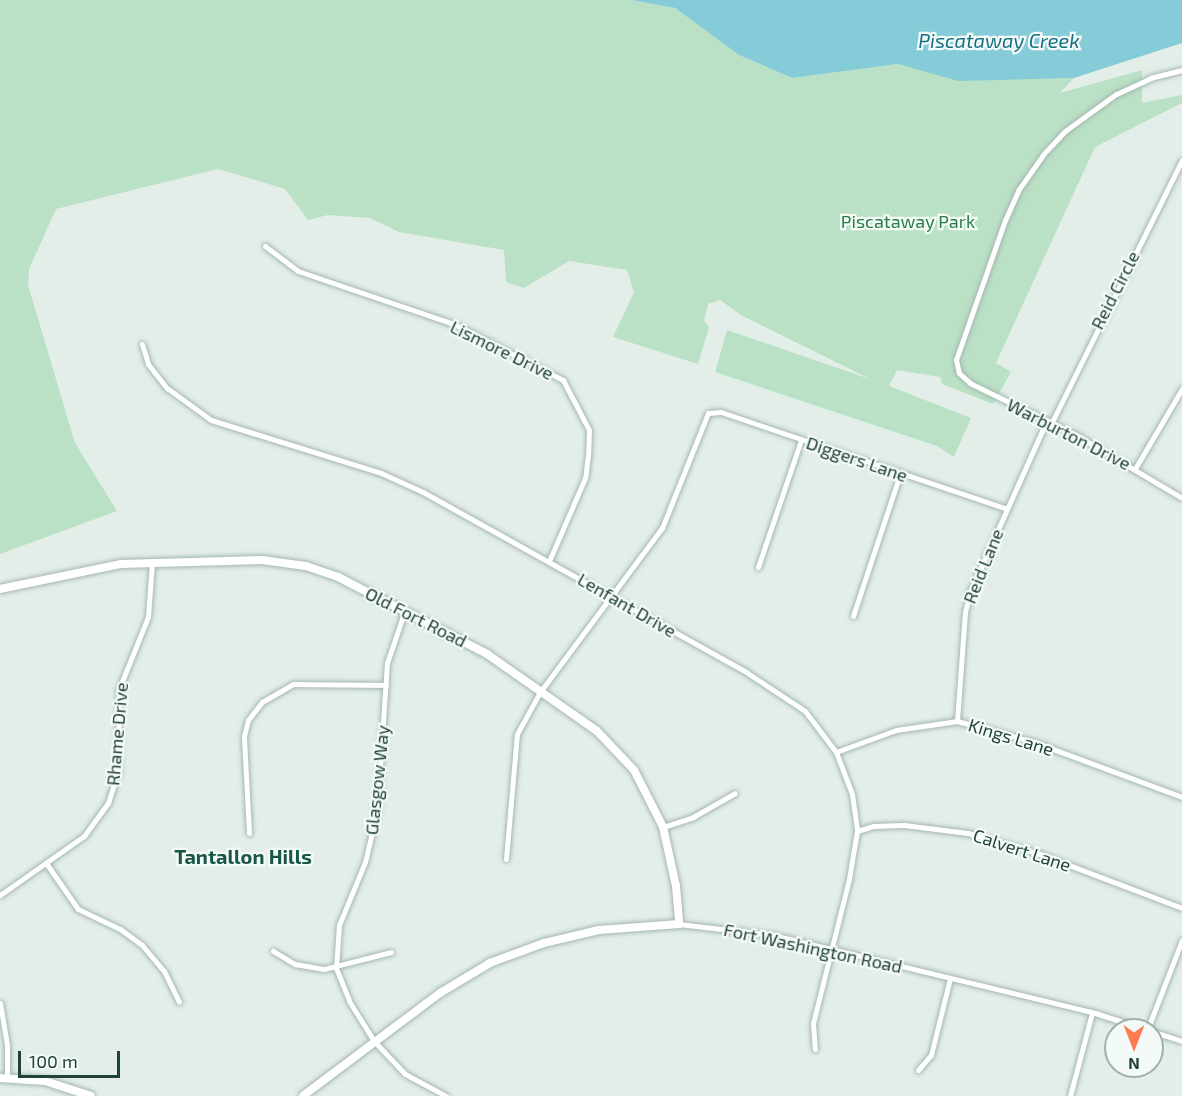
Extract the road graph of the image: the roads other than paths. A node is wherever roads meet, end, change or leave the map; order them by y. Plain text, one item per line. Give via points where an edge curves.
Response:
1 (1182, 70) edge
2 (1182, 160) edge
3 (265, 246) dead end
4 (142, 344) dead end
5 (1182, 389) edge
6 (1050, 421) junction
7 (801, 440) junction
8 (1136, 467) junction
9 (900, 474) junction
10 (1182, 498) edge
11 (1007, 509) junction
12 (550, 559) junction
13 (152, 562) junction
14 (758, 567) dead end
15 (0, 589) edge
16 (611, 597) junction
17 (404, 613) junction
18 (853, 616) dead end
19 (386, 685) junction
20 (540, 692) junction
21 (957, 721) junction
22 (836, 752) junction
23 (735, 793) dead end
24 (1182, 797) edge
25 (663, 827) junction
26 (857, 831) junction
27 (249, 833) dead end
28 (506, 859) dead end
29 (46, 863) junction
30 (0, 895) edge
31 (1182, 908) edge
32 (679, 924) junction
33 (1182, 940) edge
34 (830, 949) junction
35 (273, 951) dead end
36 (391, 952) dead end
37 (336, 968) junction
38 (950, 978) junction
39 (178, 1002) dead end
40 (0, 1003) edge
41 (1092, 1013) junction
42 (1111, 1018) edge
43 (1152, 1018) edge
44 (1164, 1034) edge
45 (374, 1041) junction
46 (1182, 1041) edge
47 (815, 1049) dead end
48 (918, 1070) dead end
49 (4, 1078) edge
50 (90, 1096) edge
51 (303, 1096) edge
52 (446, 1096) edge
53 (1070, 1096) edge

1 - 6 street, Warburton Drive via 1130,87 1065,130 1019,189 993,252 957,352 957,370 970,383
2 - 6 street, Reid Circle
3 - 12 street, Lismore Drive via 298,271 454,324 563,380 589,430 588,455 585,478
4 - 12 street, Lenfant Drive via 148,364 167,388 211,420 381,473
5 - 8 street
6 - 8 street, Warburton Drive
6 - 11 street, Reid Lane
7 - 9 street, Diggers Lane
7 - 14 street
7 - 16 street, Diggers Lane via 721,412 708,412 669,515
8 - 10 street, Warburton Drive
9 - 11 street, Diggers Lane
9 - 18 street
11 - 21 street, Reid Lane via 980,564 967,602
12 - 16 street, Lenfant Drive
13 - 15 main road, Old Fort Road via 77,571
13 - 17 main road, Old Fort Road via 262,560 306,566 338,577
13 - 29 street, Rhame Drive via 148,617 119,689 118,772 112,795 89,832
16 - 20 street
16 - 22 street, Lenfant Drive via 771,686 805,711
17 - 19 street, Glasgow Way via 387,663
17 - 20 main road, Old Fort Road via 487,654
19 - 27 street via 292,684 262,702 248,720 244,736
19 - 37 street, Glasgow Way via 377,811 365,861 339,925
20 - 25 main road, Old Fort Road via 612,744 634,770
20 - 28 street via 517,734
21 - 22 street, Kings Lane via 903,728
21 - 24 street, Kings Lane via 1034,742
22 - 26 street, Lenfant Drive via 852,794
23 - 25 street via 693,817
25 - 32 main road, Old Fort Road via 676,886
26 - 31 street, Calvert Lane via 890,825 958,830 1040,854
26 - 34 street, Lenfant Drive
29 - 30 street, Rhame Drive
29 - 39 street via 78,909 120,929 142,945 164,970
32 - 34 street, Fort Washington Road via 730,928
32 - 45 main road, Fort Washington Road via 599,930 516,952 455,982
33 - 43 street
34 - 38 street, Fort Washington Road
34 - 47 street, Lenfant Drive via 813,1023
35 - 37 street via 303,966
36 - 37 street
37 - 45 street, Glasgow Way via 349,1001
38 - 41 street, Fort Washington Road
38 - 48 street via 931,1055
40 - 49 street
41 - 42 street, Fort Washington Road
41 - 53 street
44 - 46 street, Fort Washington Road
45 - 51 main road, Fort Washington Road
45 - 52 street, Glasgow Way via 405,1074
49 - 50 main road via 45,1081

